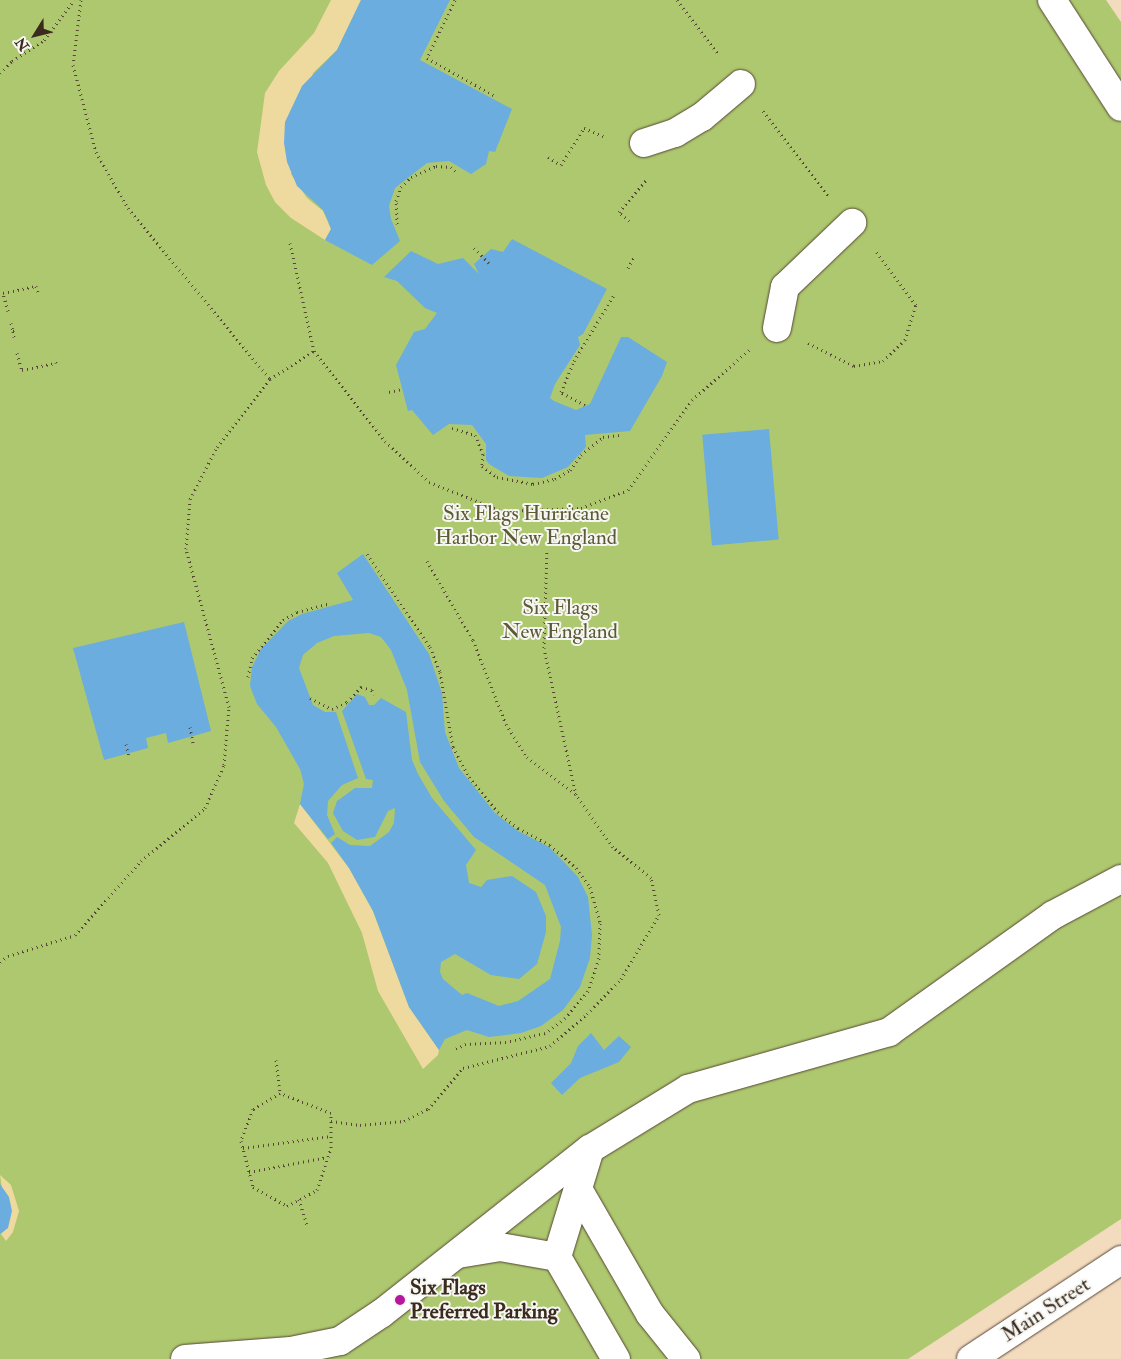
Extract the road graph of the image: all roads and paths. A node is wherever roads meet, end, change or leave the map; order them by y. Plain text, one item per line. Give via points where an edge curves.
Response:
1 (74, 0) edge
2 (81, 0) edge
3 (455, 0) edge
4 (677, 0) edge
5 (1052, 0) edge
6 (0, 73) edge
7 (742, 84) junction
8 (495, 96) dead end
9 (1121, 107) edge
10 (603, 136) dead end
11 (644, 143) dead end
12 (548, 157) dead end
13 (456, 172) dead end
14 (647, 179) dead end
15 (629, 221) dead end
16 (852, 223) junction
17 (397, 224) dead end
18 (290, 243) dead end
19 (474, 248) dead end
20 (634, 257) dead end
21 (488, 263) dead end
22 (628, 268) dead end
23 (38, 292) dead end
24 (614, 295) dead end
25 (8, 311) dead end
26 (11, 323) dead end
27 (776, 328) junction
28 (18, 330) dead end
29 (13, 331) junction
30 (14, 337) dead end
31 (314, 351) junction
32 (17, 353) dead end
33 (55, 359) dead end
34 (270, 379) junction
35 (402, 389) dead end
36 (389, 392) dead end
37 (585, 405) dead end
38 (452, 428) dead end
39 (619, 436) dead end
40 (547, 549) dead end
41 (367, 554) dead end
42 (427, 561) dead end
43 (331, 603) dead end
44 (248, 677) dead end
45 (374, 695) dead end
46 (310, 698) dead end
47 (190, 727) dead end
48 (193, 743) dead end
49 (126, 744) dead end
50 (129, 758) dead end
51 (576, 795) junction
52 (1121, 878) edge
53 (0, 962) edge
54 (452, 1050) dead end
55 (276, 1060) dead end
56 (280, 1093) junction
57 (331, 1122) junction
58 (331, 1136) junction
59 (243, 1148) junction
60 (590, 1149) junction
61 (328, 1157) junction
62 (249, 1172) junction
63 (578, 1190) junction
64 (298, 1199) junction
65 (307, 1226) dead end
66 (457, 1254) junction
67 (558, 1257) junction
68 (1121, 1260) edge
69 (185, 1359) edge
70 (616, 1359) edge
71 (686, 1359) edge
72 (971, 1359) edge

1 - 6 path via 44,40
2 - 34 path via 73,65 96,152 128,208
3 - 8 path via 427,58
4 - 7 path
5 - 9 main road
7 - 11 main road via 702,117 675,133
7 - 16 path
10 - 12 path via 584,128 561,165
13 - 17 path via 451,167 436,166 410,177 396,201
14 - 15 path via 619,212
16 - 27 main road via 785,287
16 - 27 path via 891,267 916,306 905,340 883,361 854,366
18 - 31 path
19 - 21 path
20 - 22 path
23 - 25 path via 36,286 3,293
24 - 37 path via 574,361 561,392
26 - 29 path
27 - 31 path via 692,400 628,490 581,508 502,511 429,482 385,441
28 - 29 path
29 - 30 path
31 - 34 path
32 - 33 path via 22,370 56,363
34 - 53 path via 217,448 190,499 186,549 229,707 224,765 205,808 141,861 75,936 8,956
35 - 36 path
38 - 39 path via 475,435 483,454 482,466 497,476 533,484 570,470 581,455 604,437
40 - 51 path via 544,648
41 - 54 path via 430,647 440,672 453,747 469,777 498,812 518,828 550,844 576,868 590,887 600,922 599,958 588,991 566,1018 545,1033 506,1042 466,1044
42 - 51 path via 472,640 506,724 527,756
43 - 44 path via 297,612 283,620 252,658
45 - 46 path via 372,690 361,687 347,702 332,709
47 - 48 path
49 - 50 path
51 - 57 path via 613,846 651,878 658,915 621,979 588,1014 550,1046 463,1068 428,1109 404,1121 360,1125
52 - 60 main road via 1053,915 889,1032 688,1090
55 - 56 path
56 - 57 path via 331,1113
56 - 59 path via 253,1108 241,1141
57 - 58 path
58 - 59 path
58 - 61 path
59 - 62 path
60 - 63 main road
60 - 66 main road
61 - 62 path
61 - 64 path via 317,1190
62 - 64 path via 253,1187 287,1206
63 - 67 main road
63 - 71 main road via 650,1314
64 - 65 path
66 - 67 main road via 500,1247
66 - 69 main road via 382,1313 340,1341 291,1351
67 - 70 main road
68 - 72 main road, Main Street

